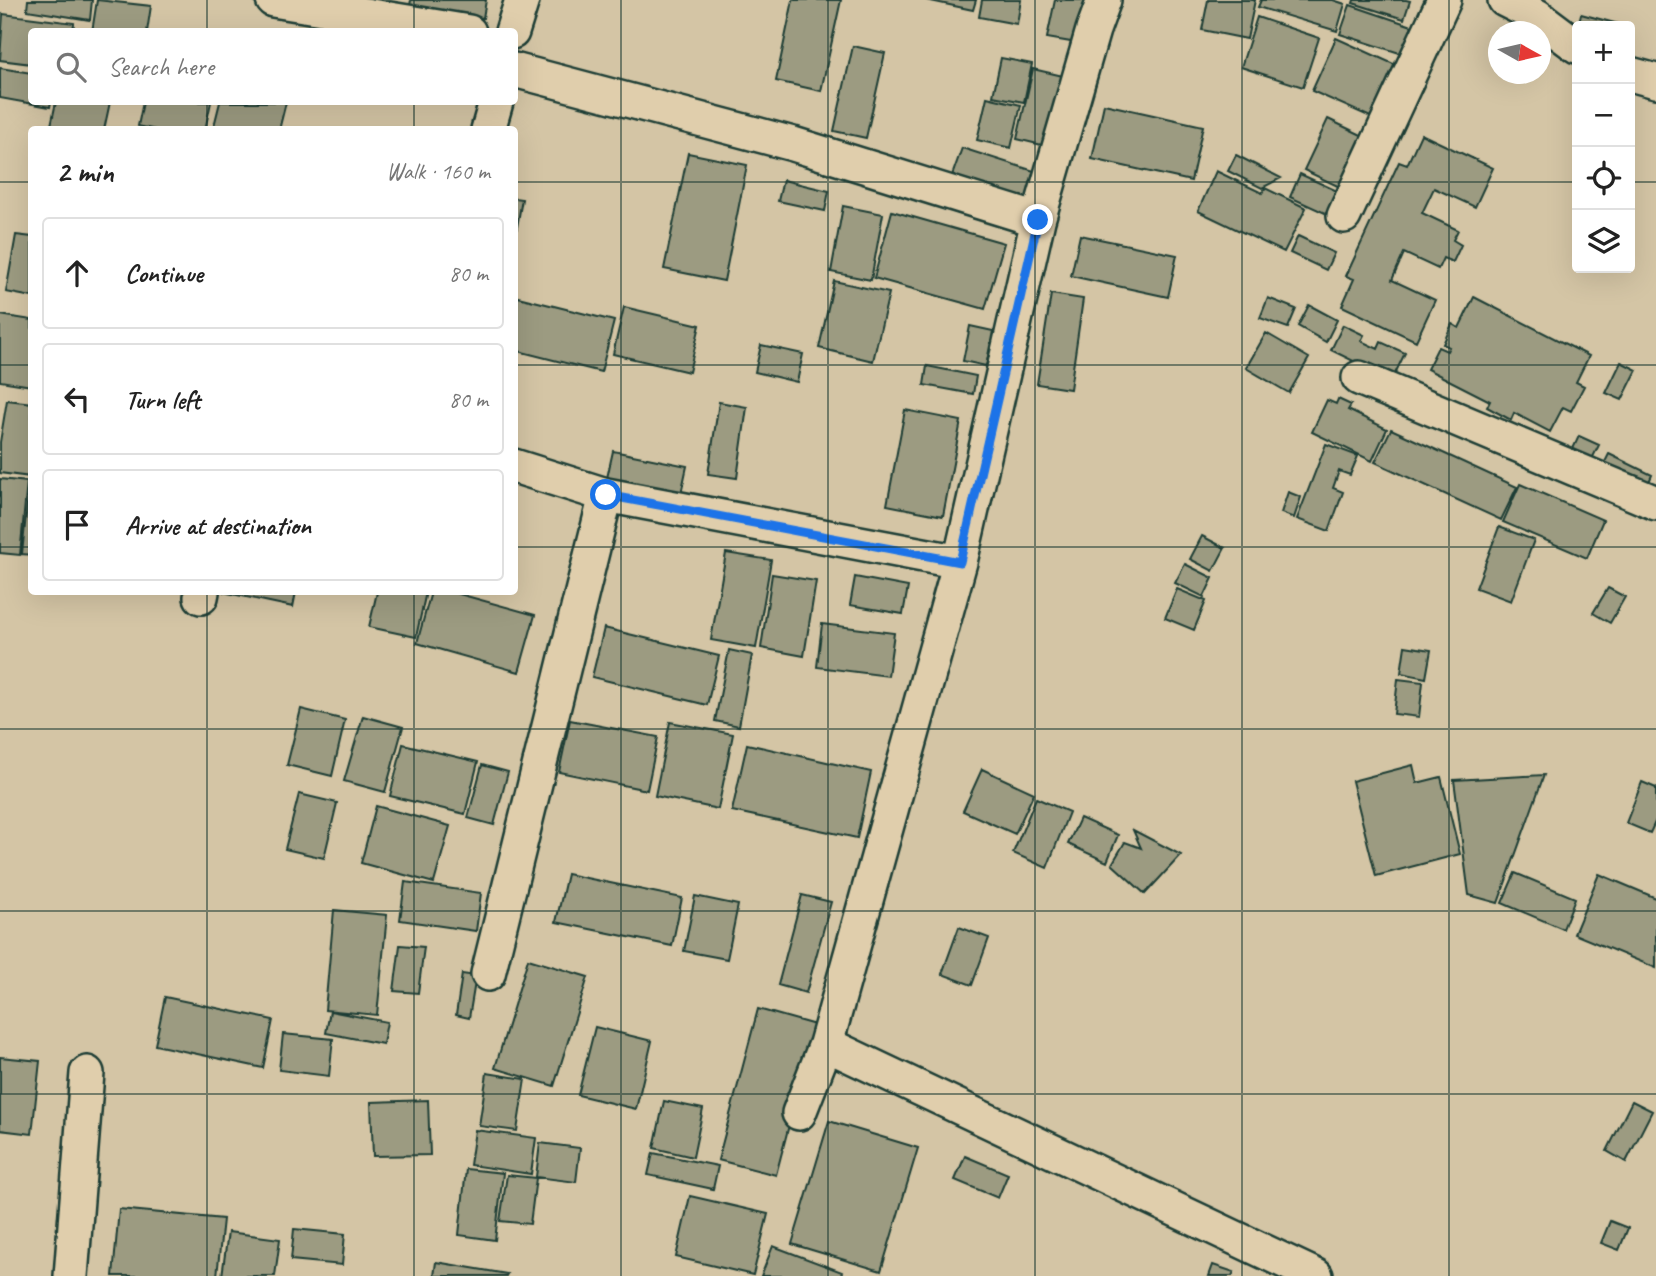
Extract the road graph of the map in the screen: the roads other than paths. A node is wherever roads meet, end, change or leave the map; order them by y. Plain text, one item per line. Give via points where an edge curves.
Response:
1 (273, 0) edge
2 (522, 0) edge
3 (1104, 0) edge
4 (1444, 0) edge
5 (1505, 0) edge
6 (1539, 8) edge
7 (444, 28) edge
8 (513, 28) edge
9 (1572, 41) edge
10 (518, 71) edge
11 (1635, 75) edge
12 (1656, 81) edge
13 (495, 105) edge
14 (489, 126) edge
15 (1344, 216) dead end
16 (1038, 220) junction
17 (1359, 378) dead end
18 (518, 467) edge
19 (606, 495) junction
20 (1656, 502) edge
21 (960, 562) junction
22 (488, 974) dead end
23 (826, 1044) junction
24 (87, 1073) dead end
25 (799, 1113) dead end
26 (71, 1276) edge
27 (1316, 1276) edge

1 - 7 street
2 - 8 street
3 - 16 street
4 - 15 street
5 - 6 street
6 - 9 street
10 - 16 street via 793,144
11 - 12 street
13 - 14 street
16 - 21 street
17 - 20 street
18 - 19 street
19 - 21 street
19 - 22 street
21 - 23 street
23 - 25 street
23 - 27 street
24 - 26 street

